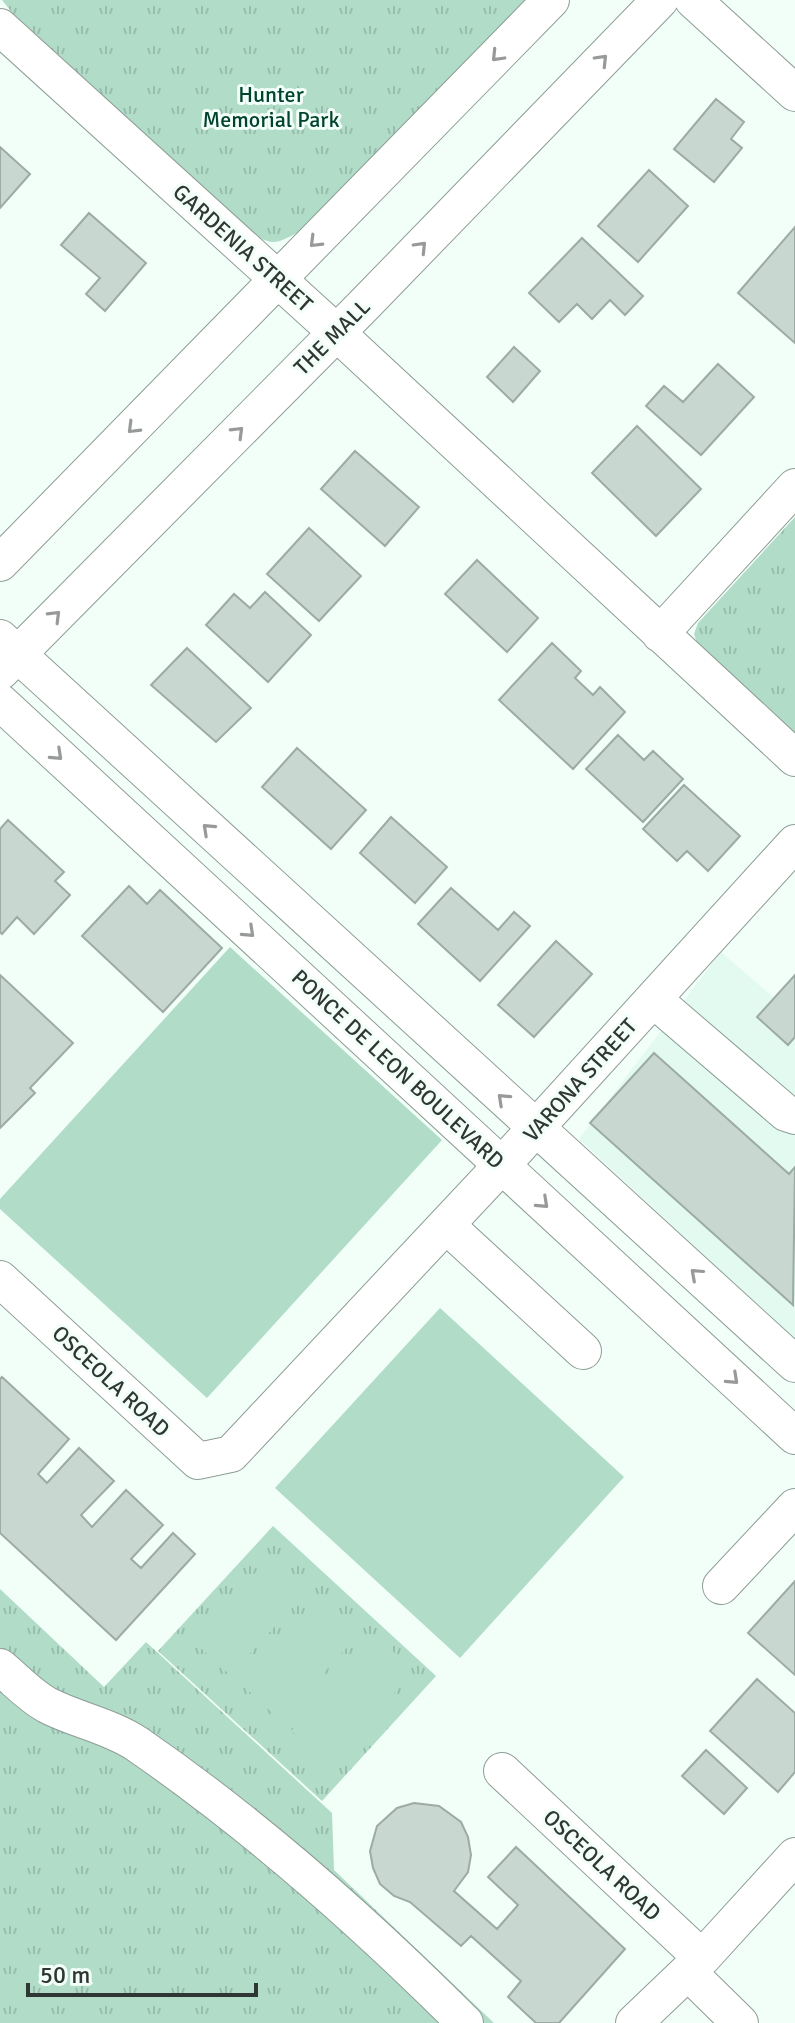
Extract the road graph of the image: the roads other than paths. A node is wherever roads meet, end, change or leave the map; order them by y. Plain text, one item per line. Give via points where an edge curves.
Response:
1 (551, 0) edge
2 (660, 0) edge
3 (693, 0) edge
4 (0, 27) edge
5 (795, 93) edge
6 (278, 281) junction
7 (337, 333) junction
8 (795, 487) edge
9 (0, 563) edge
10 (660, 634) junction
11 (6, 655) edge
12 (0, 702) edge
13 (795, 758) edge
14 (795, 843) edge
15 (653, 999) junction
16 (795, 1116) edge
17 (535, 1129) junction
18 (502, 1165) junction
19 (446, 1225) junction
20 (0, 1279) edge
21 (583, 1351) dead end
22 (795, 1364) edge
23 (788, 1416) edge
24 (231, 1454) joint
25 (795, 1507) edge
26 (721, 1586) dead end
27 (0, 1667) edge
28 (502, 1771) dead end
29 (795, 1856) edge
30 (695, 1965) junction
31 (465, 2023) edge
32 (634, 2023) edge
33 (740, 2023) edge

1 -> 6 street
7 -> 2 street, THE MALL
3 - 5 street
4 - 6 street, GARDENIA STREET
6 - 7 street, GARDENIA STREET
6 -> 9 street
7 - 10 street, GARDENIA STREET
11 -> 7 street, THE MALL
8 - 10 street
10 - 13 street, GARDENIA STREET
17 -> 11 street
12 -> 18 street, PONCE DE LEON BOULEVARD
14 - 15 street, VARONA STREET
15 - 16 street
15 - 17 street, VARONA STREET
17 - 18 street, VARONA STREET
22 -> 17 street
18 - 19 street, VARONA STREET
18 -> 23 street, PONCE DE LEON BOULEVARD
19 - 21 street
19 - 24 street, VARONA STREET
20 - 24 street, OSCEOLA ROAD via 198,1461
25 - 26 street
27 - 31 street via 49,1706 132,1741 211,1797 341,1903
28 - 30 street, OSCEOLA ROAD
29 - 30 street
30 - 32 street
30 - 33 street, OSCEOLA ROAD

